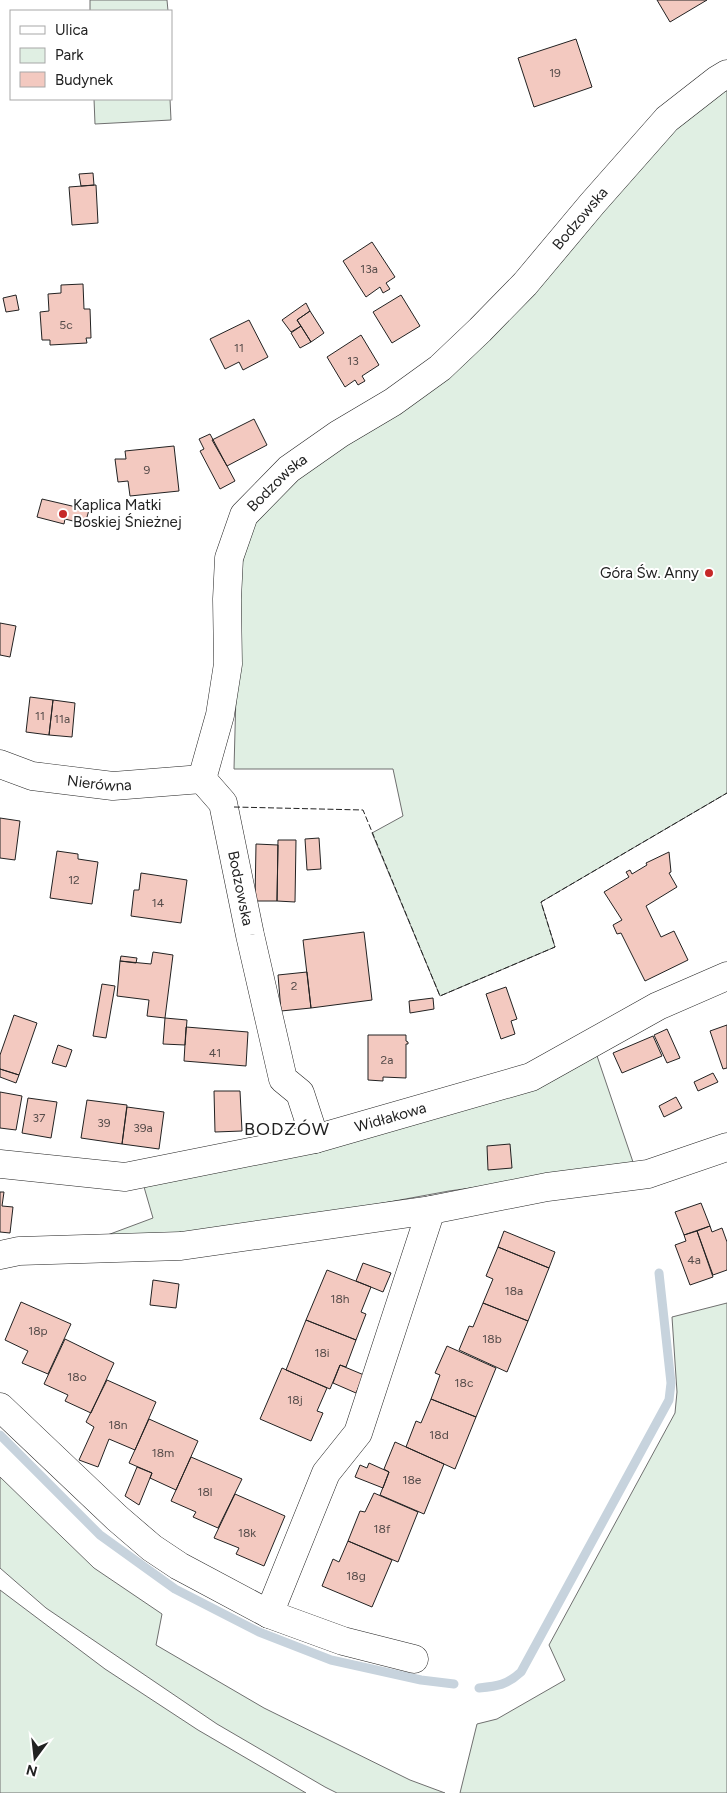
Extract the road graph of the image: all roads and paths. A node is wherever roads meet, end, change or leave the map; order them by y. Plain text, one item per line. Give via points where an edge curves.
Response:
1 (727, 74) edge
2 (0, 764) edge
3 (202, 779) junction
4 (727, 976) edge
5 (315, 1139) junction
6 (727, 1147) edge
7 (0, 1164) edge
8 (431, 1210) junction
9 (0, 1255) edge
10 (0, 1407) edge
11 (269, 1614) junction
12 (414, 1659) dead end

1 - 3 street, Bodzowska via 667,119 525,284 440,368 289,469 244,515 229,558 228,664 220,715
2 - 3 street, Nierówna via 32,776 113,786
3 - 5 street, Bodzowska via 223,803 283,1079 300,1093
4 - 5 street, Widłakowa via 658,1006 531,1077
5 - 7 street, Widłakowa via 124,1178
6 - 8 street via 648,1174 547,1187
8 - 9 street via 181,1246
8 - 11 street via 358,1433 326,1473
10 - 11 street via 152,1548
11 - 12 street via 343,1640

